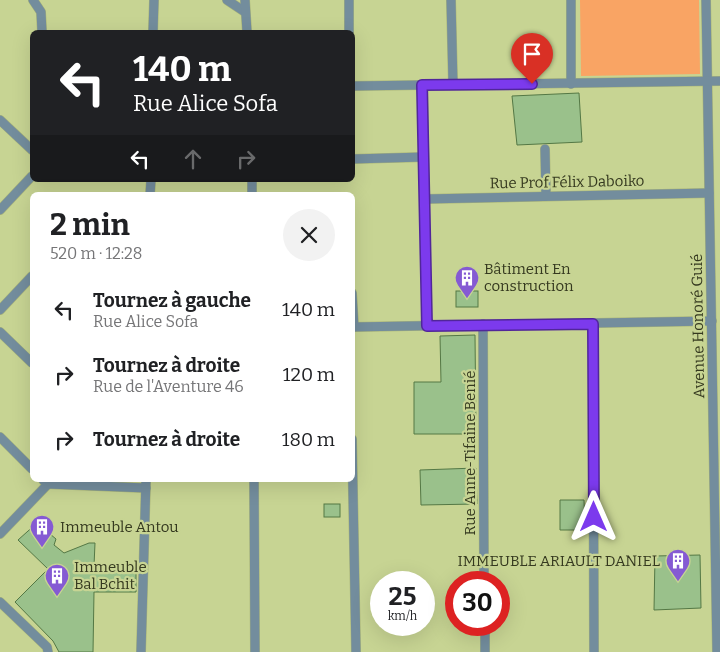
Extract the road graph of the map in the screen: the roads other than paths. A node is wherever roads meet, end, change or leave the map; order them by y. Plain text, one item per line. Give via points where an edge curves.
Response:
1 (33, 0) edge
2 (154, 0) edge
3 (227, 0) edge
4 (245, 0) edge
5 (349, 0) edge
6 (451, 0) edge
7 (571, 0) edge
8 (706, 0) edge
9 (245, 12) junction
10 (42, 30) edge
11 (153, 30) edge
12 (247, 30) edge
13 (350, 30) edge
14 (707, 81) junction
15 (720, 81) edge
16 (453, 84) junction
17 (571, 84) junction
18 (422, 85) junction
19 (355, 86) edge
20 (0, 120) edge
21 (30, 148) edge
22 (545, 149) dead end
23 (424, 157) junction
24 (355, 159) edge
25 (30, 178) edge
26 (709, 192) junction
27 (546, 196) junction
28 (425, 199) junction
29 (0, 210) edge
30 (715, 243) edge
31 (30, 278) edge
32 (0, 310) edge
33 (712, 321) junction
34 (483, 324) junction
35 (593, 324) junction
36 (427, 326) junction
37 (355, 327) edge
38 (0, 332) edge
39 (30, 362) edge
40 (717, 377) edge
41 (0, 437) edge
42 (30, 467) edge
43 (45, 482) edge
44 (254, 482) edge
45 (353, 482) edge
46 (146, 484) edge
47 (717, 507) edge
48 (0, 534) edge
49 (484, 571) edge
50 (0, 602) edge
51 (485, 636) edge
52 (48, 652) edge
53 (141, 652) edge
54 (254, 652) edge
55 (356, 652) edge
56 (485, 652) edge
57 (594, 652) edge
58 (717, 652) edge

1 - 10 street via 42,12
2 - 11 street
3 - 9 street
4 - 9 street
5 - 13 street
6 - 16 street
7 - 17 street
8 - 14 street, Avenue Honoré Guié
9 - 12 street
14 - 15 street
14 - 17 street
14 - 26 street, Avenue Honoré Guié
16 - 17 street
16 - 18 street
18 - 19 street
18 - 23 street
20 - 21 street
22 - 27 street
23 - 24 street
23 - 28 street
25 - 29 street
26 - 27 street, Rue Prof Félix Daboiko
26 - 30 street, Avenue Honoré Guié
27 - 28 street, Rue Prof Félix Daboiko
28 - 36 street
30 - 33 street, Avenue Honoré Guié
31 - 32 street
33 - 35 street
33 - 40 street, Avenue Honoré Guié
34 - 35 street
34 - 36 street
34 - 49 street, Rue Anne-Tifaine Benié
35 - 57 street
36 - 37 street
38 - 39 street
40 - 47 street, Avenue Honoré Guié
41 - 42 street
43 - 46 street
43 - 48 street
44 - 54 street
45 - 55 street
46 - 53 street
47 - 58 street, Avenue Honoré Guié
50 - 52 street via 47,647
51 - 56 street

